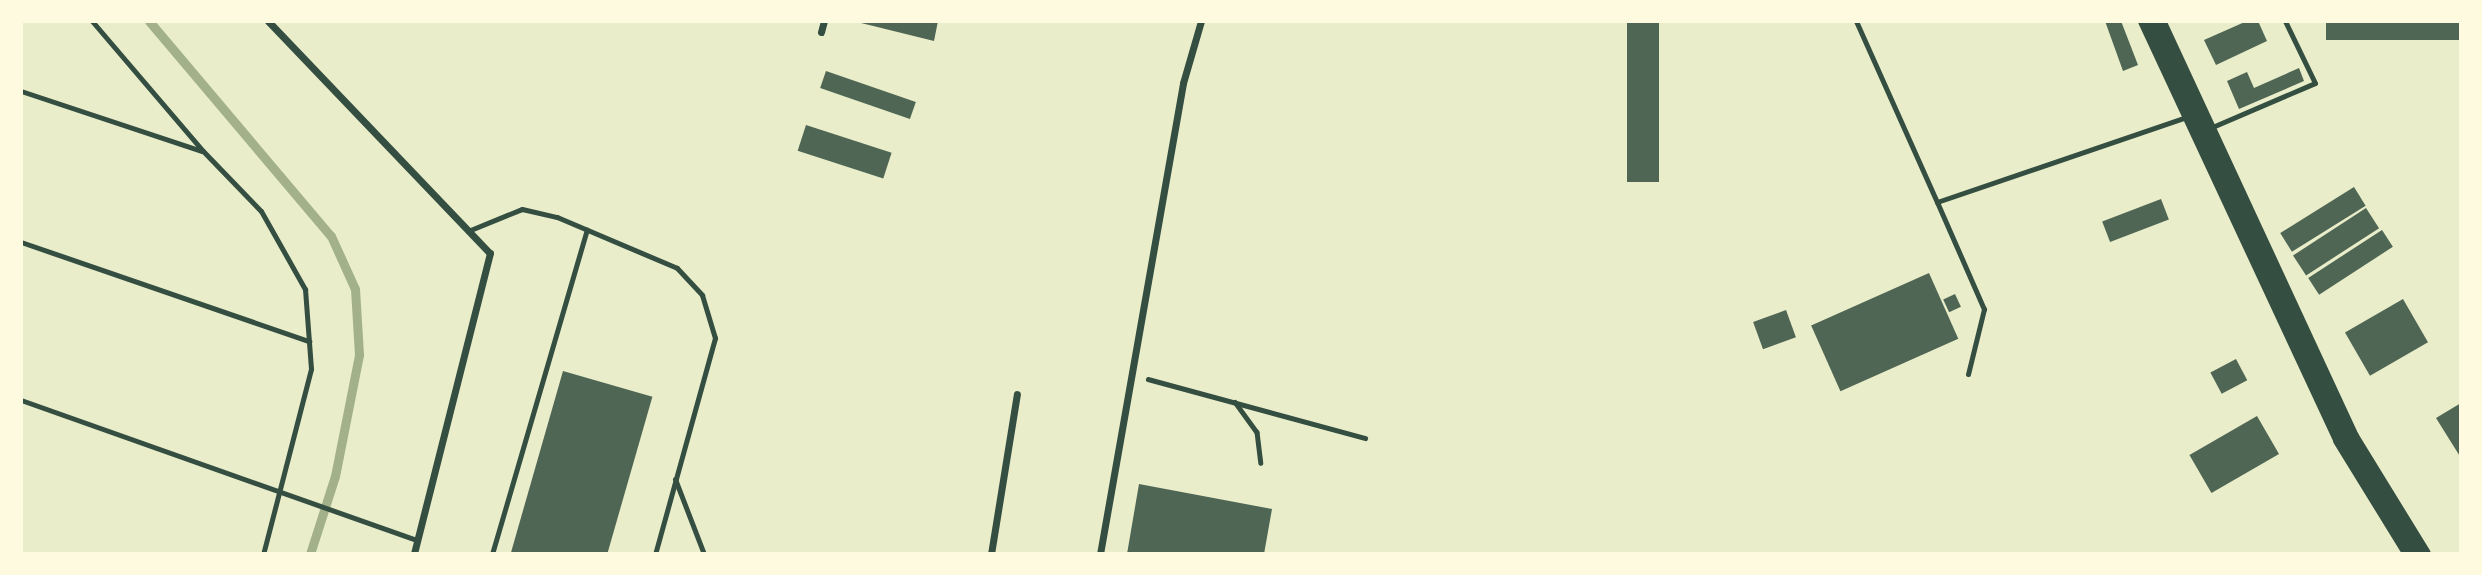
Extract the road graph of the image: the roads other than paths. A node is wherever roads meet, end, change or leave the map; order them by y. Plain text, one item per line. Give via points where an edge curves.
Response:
1 (92, 21) edge
2 (268, 21) edge
3 (824, 21) edge
4 (1201, 21) edge
5 (1856, 21) edge
6 (2285, 21) edge
7 (2156, 23) edge
8 (821, 32) dead end
9 (21, 91) edge
10 (2189, 116) junction
11 (2209, 129) junction
12 (202, 151) junction
13 (1937, 202) junction
14 (587, 230) junction
15 (468, 231) junction
16 (21, 242) edge
17 (309, 341) junction
18 (1968, 374) dead end
19 (1017, 394) dead end
20 (21, 400) edge
21 (676, 479) junction
22 (283, 492) junction
23 (417, 540) junction
24 (263, 554) edge
25 (414, 554) edge
26 (492, 554) edge
27 (655, 554) edge
28 (704, 554) edge
29 (991, 554) edge
30 (1100, 554) edge
31 (2410, 554) edge
32 (2424, 554) edge

1 - 12 lane
2 - 15 street
3 - 8 street
4 - 30 street via 1183,83
5 - 13 lane
6 - 11 lane via 2315,83
7 - 10 main road
7 - 11 main road
9 - 12 lane
10 - 13 lane
10 - 31 main road via 2340,440
11 - 32 main road via 2351,437
12 - 17 lane via 261,211 306,289
13 - 18 lane via 1984,309
14 - 15 lane via 522,209
14 - 21 lane via 677,268 702,295 715,338
14 - 26 lane
15 - 23 street via 490,253
16 - 17 lane
17 - 22 lane via 312,369
19 - 29 street
20 - 22 lane
21 - 27 lane
21 - 28 lane
22 - 23 lane
22 - 24 lane
23 - 25 street

